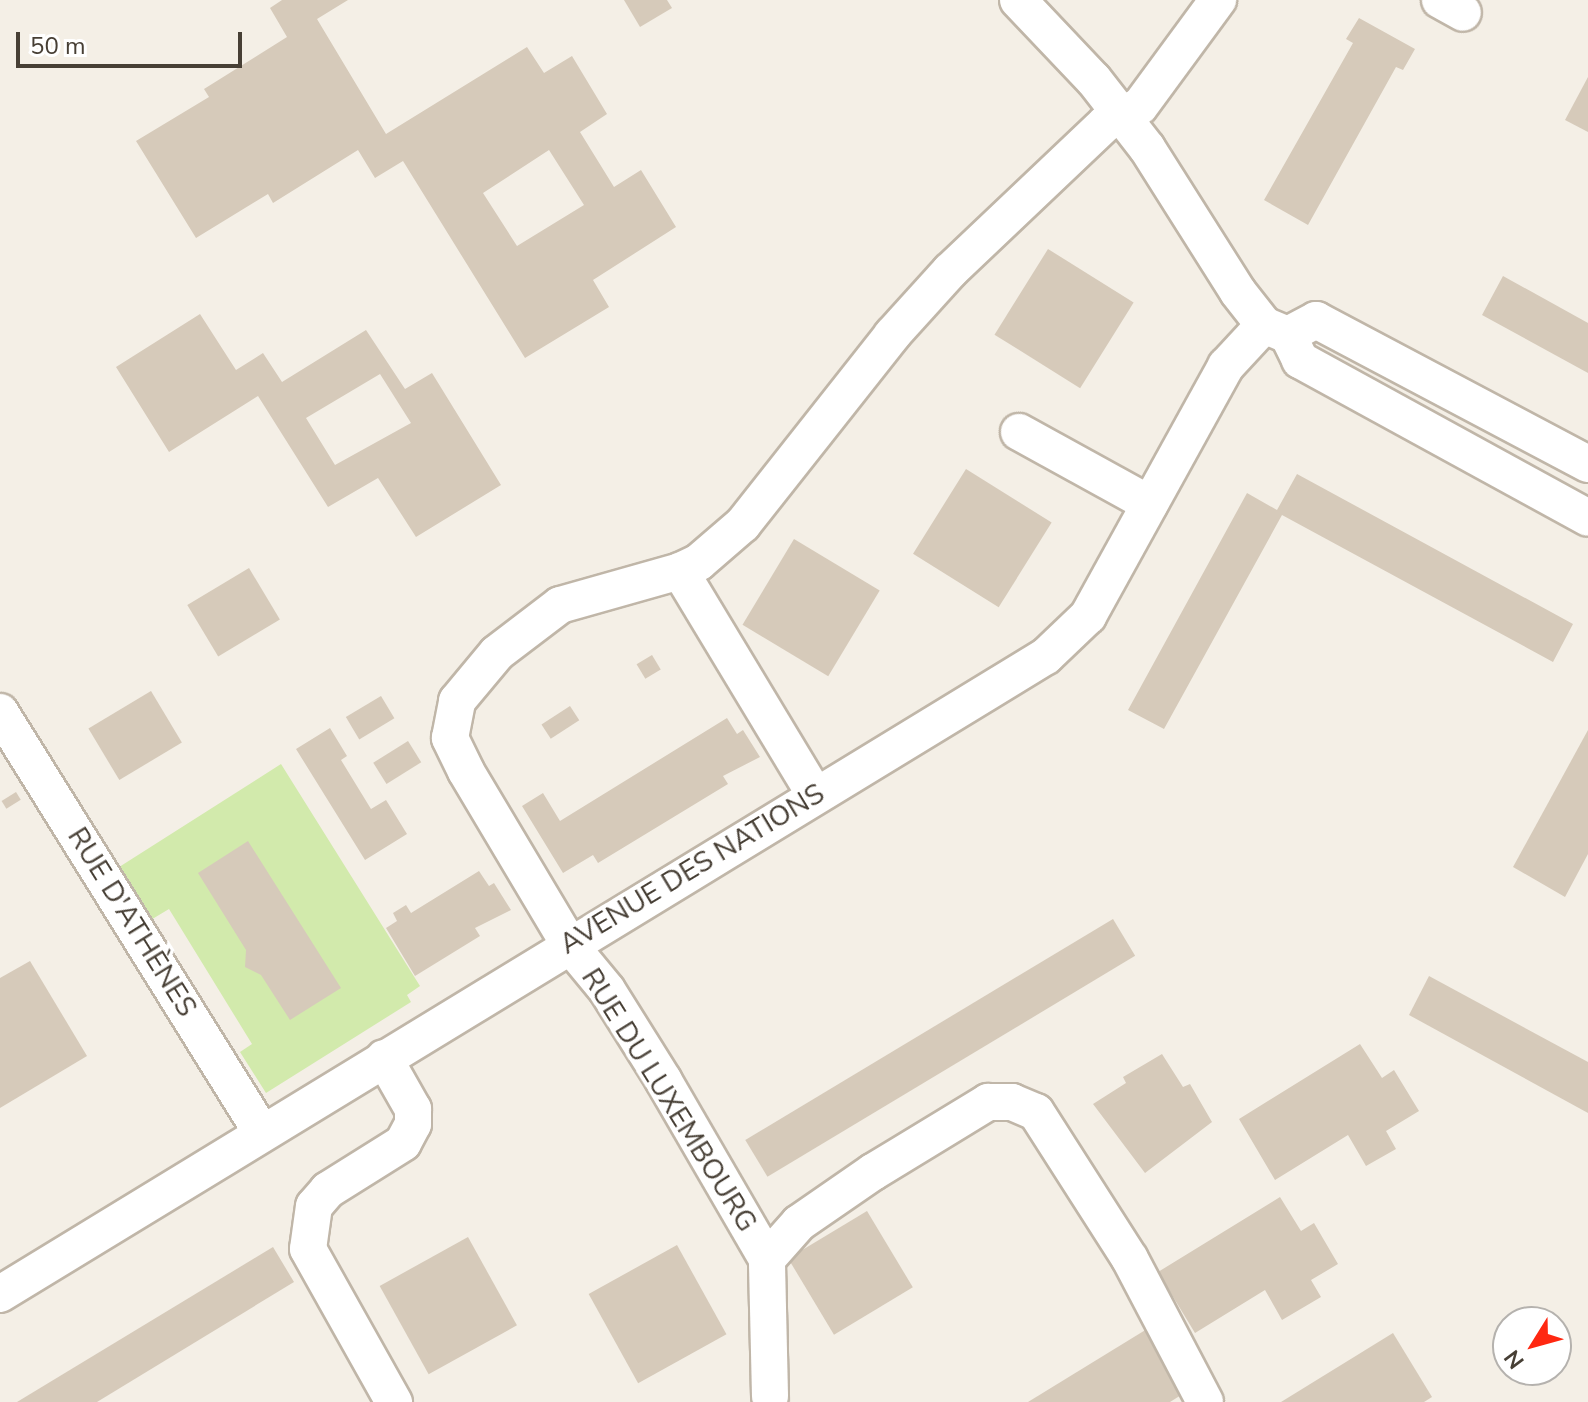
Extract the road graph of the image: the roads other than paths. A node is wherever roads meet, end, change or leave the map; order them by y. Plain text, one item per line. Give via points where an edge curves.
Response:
1 (1018, 0) edge
2 (1218, 0) edge
3 (1121, 115) junction
4 (1276, 330) junction
5 (1019, 432) dead end
6 (1588, 464) edge
7 (1150, 504) junction
8 (1588, 518) edge
9 (680, 571) junction
10 (0, 712) edge
11 (815, 795) junction
12 (569, 944) junction
13 (384, 1058) junction
14 (262, 1133) junction
15 (767, 1259) junction
16 (0, 1294) edge
17 (770, 1396) dead end
18 (394, 1402) edge
19 (1205, 1402) edge

1 - 3 street
2 - 3 street, RUE DU LUXEMBOURG via 1140,106
3 - 4 street
3 - 9 street, RUE DU LUXEMBOURG via 1106,123 950,271 892,335 743,524 699,562
4 - 6 street via 1316,320
4 - 7 street, AVENUE DES NATIONS via 1226,366
4 - 8 street via 1300,360
5 - 7 street
7 - 11 street, AVENUE DES NATIONS via 1088,616 1046,656
9 - 11 street
9 - 12 street, RUE DU LUXEMBOURG via 560,605 497,653 457,701 450,738
10 - 14 street, RUE D'ATHÈNES
11 - 12 street, AVENUE DES NATIONS
12 - 13 street, AVENUE DES NATIONS
12 - 15 street, RUE DU LUXEMBOURG via 607,990
13 - 14 street, AVENUE DES NATIONS
13 - 18 street via 413,1109 413,1124 403,1143 328,1190 314,1206 308,1249
14 - 16 street, AVENUE DES NATIONS
15 - 17 street, RUE DU LUXEMBOURG
15 - 19 street, RUE DU LUXEMBOURG via 799,1223 873,1172 988,1102 1012,1102 1036,1112 1130,1259

